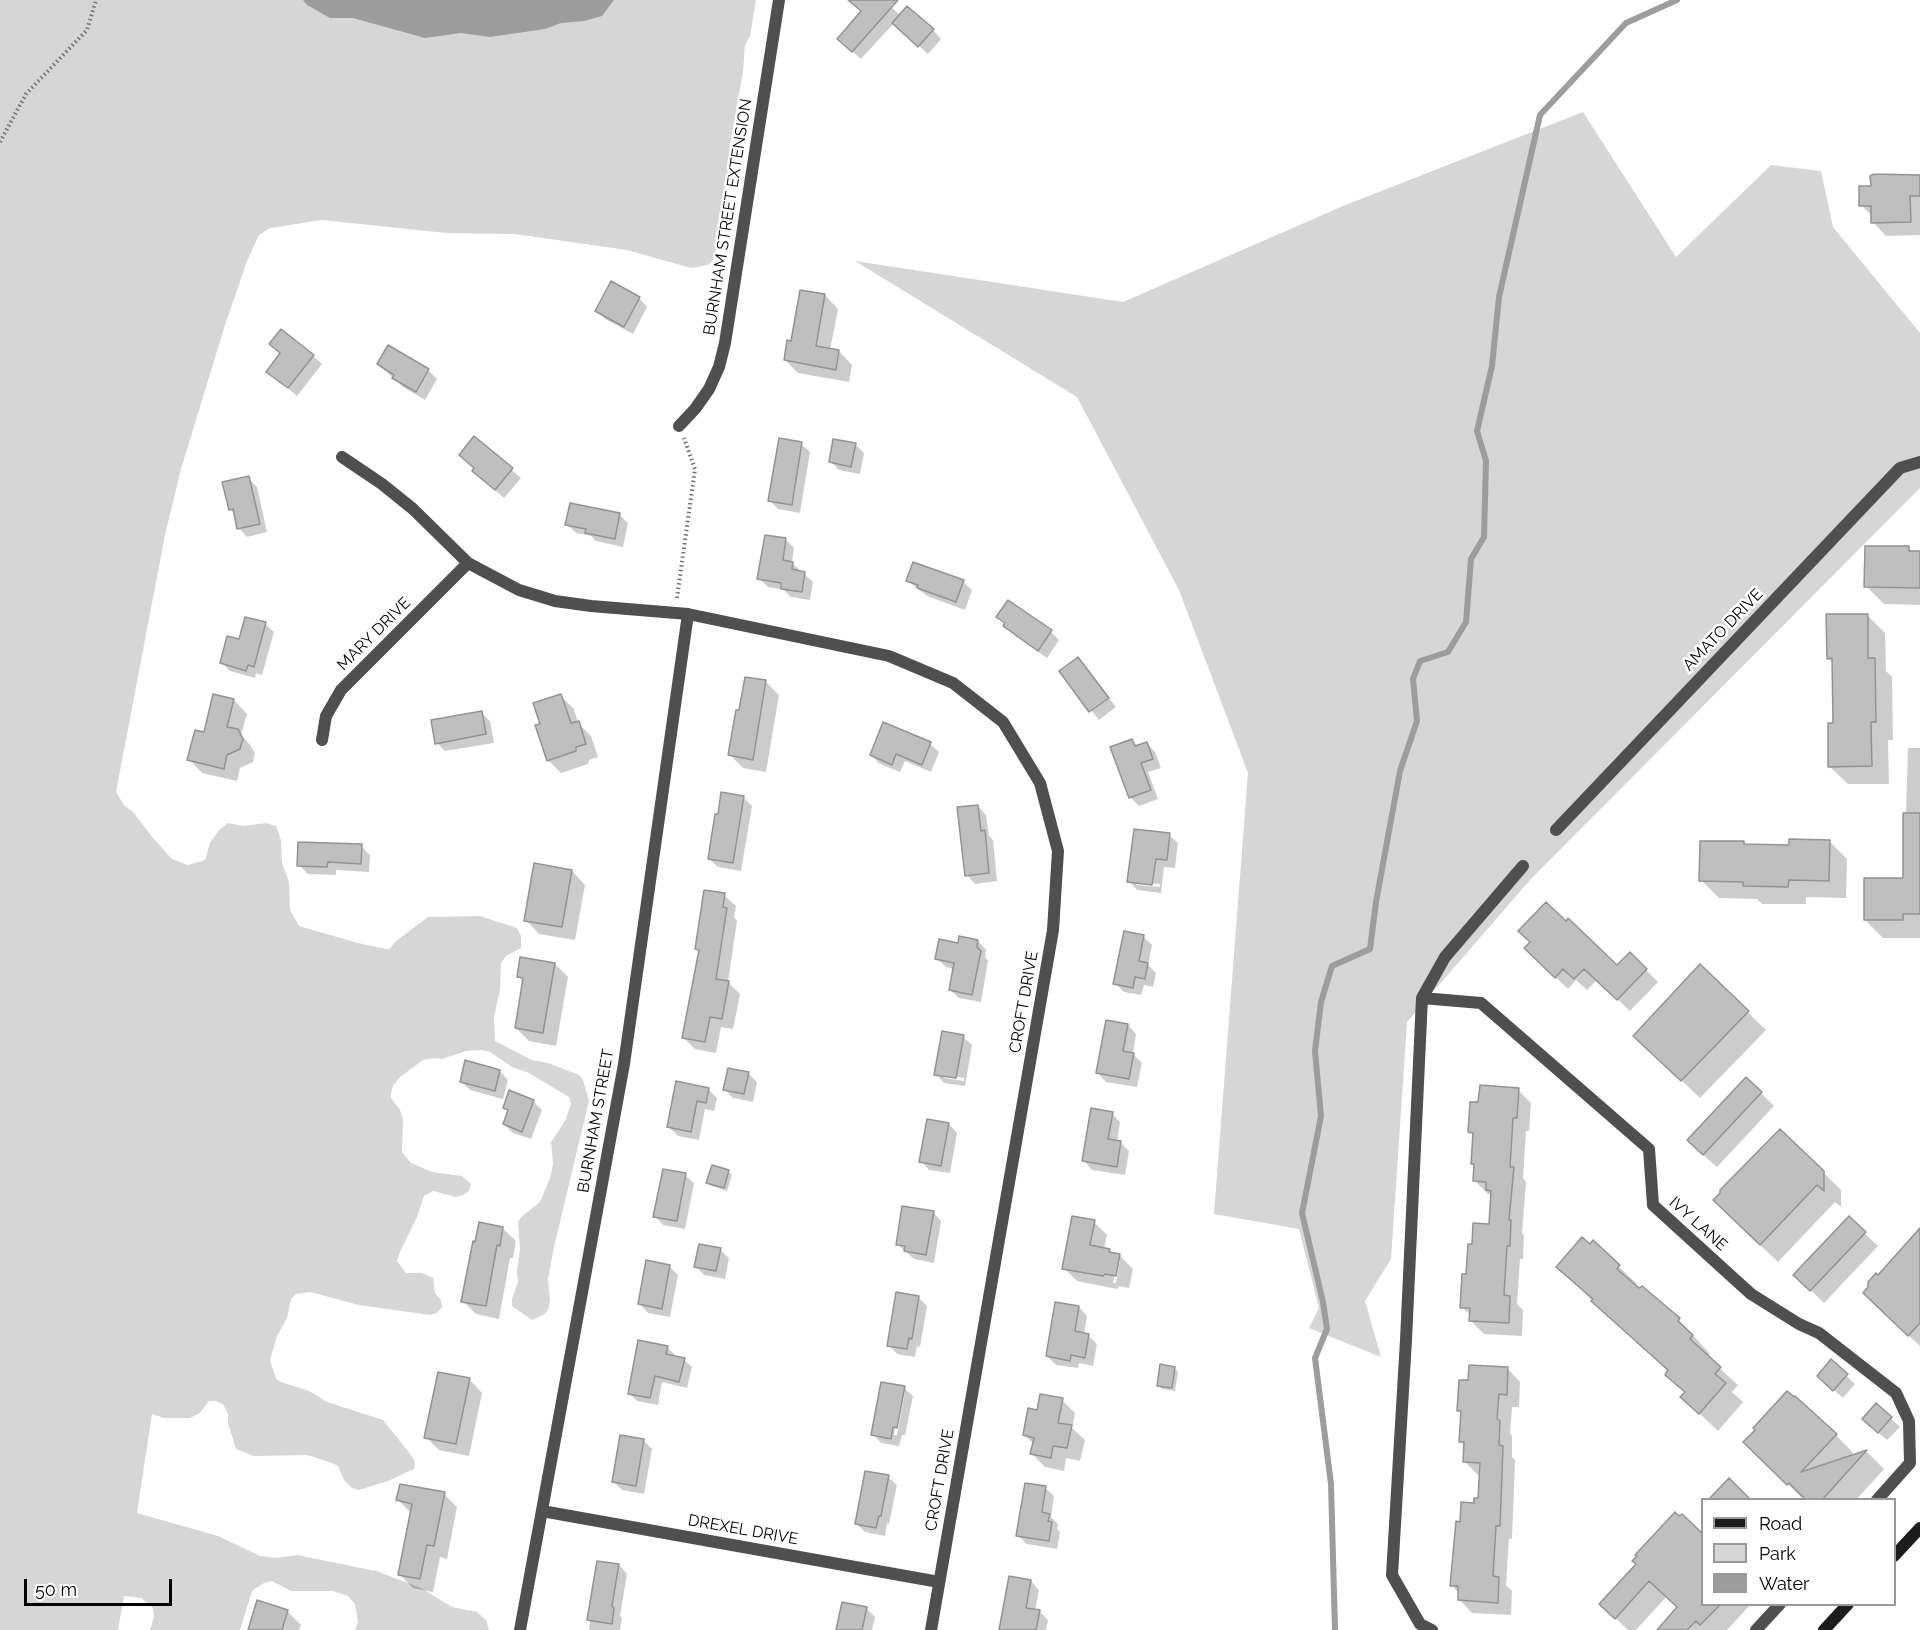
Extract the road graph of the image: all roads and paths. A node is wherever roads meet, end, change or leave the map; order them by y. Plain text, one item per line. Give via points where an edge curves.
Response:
1 (96, 0) edge
2 (779, 0) edge
3 (0, 142) edge
4 (680, 426) joint
5 (342, 457) dead end
6 (1920, 462) edge
7 (468, 562) junction
8 (688, 614) junction
9 (322, 740) dead end
10 (1556, 830) dead end
11 (1523, 866) dead end
12 (1422, 998) junction
13 (1879, 1498) edge
14 (542, 1512) junction
15 (1920, 1528) edge
16 (1896, 1554) edge
17 (939, 1581) junction
18 (1779, 1606) edge
19 (1847, 1606) edge
20 (520, 1630) edge
21 (931, 1630) edge
22 (1432, 1630) edge
23 (1756, 1630) edge
24 (1824, 1630) edge

1 - 3 path via 87,30 26,94
2 - 4 street, BURNHAM STREET EXTENSION via 724,350 709,389
4 - 8 path via 695,469 677,598
5 - 7 street, CROFT DRIVE via 413,509
6 - 10 street, AMATO DRIVE via 1900,468
7 - 8 street, CROFT DRIVE via 519,590 555,601
7 - 9 street, MARY DRIVE via 341,690 326,716
8 - 14 street, BURNHAM STREET via 624,1064
8 - 17 street, CROFT DRIVE via 889,656 953,683 1003,722 1040,783 1055,839 1058,851 1053,930
11 - 12 street via 1445,957
12 - 13 street, IVY LANE via 1481,1003 1649,1149 1653,1205 1751,1294 1819,1333 1896,1393 1909,1421 1911,1463
12 - 22 street via 1392,1575 1420,1624
14 - 17 street, DREXEL DRIVE
14 - 20 street, BURNHAM STREET
15 - 16 main road
17 - 21 street, CROFT DRIVE
18 - 23 street
19 - 24 main road

